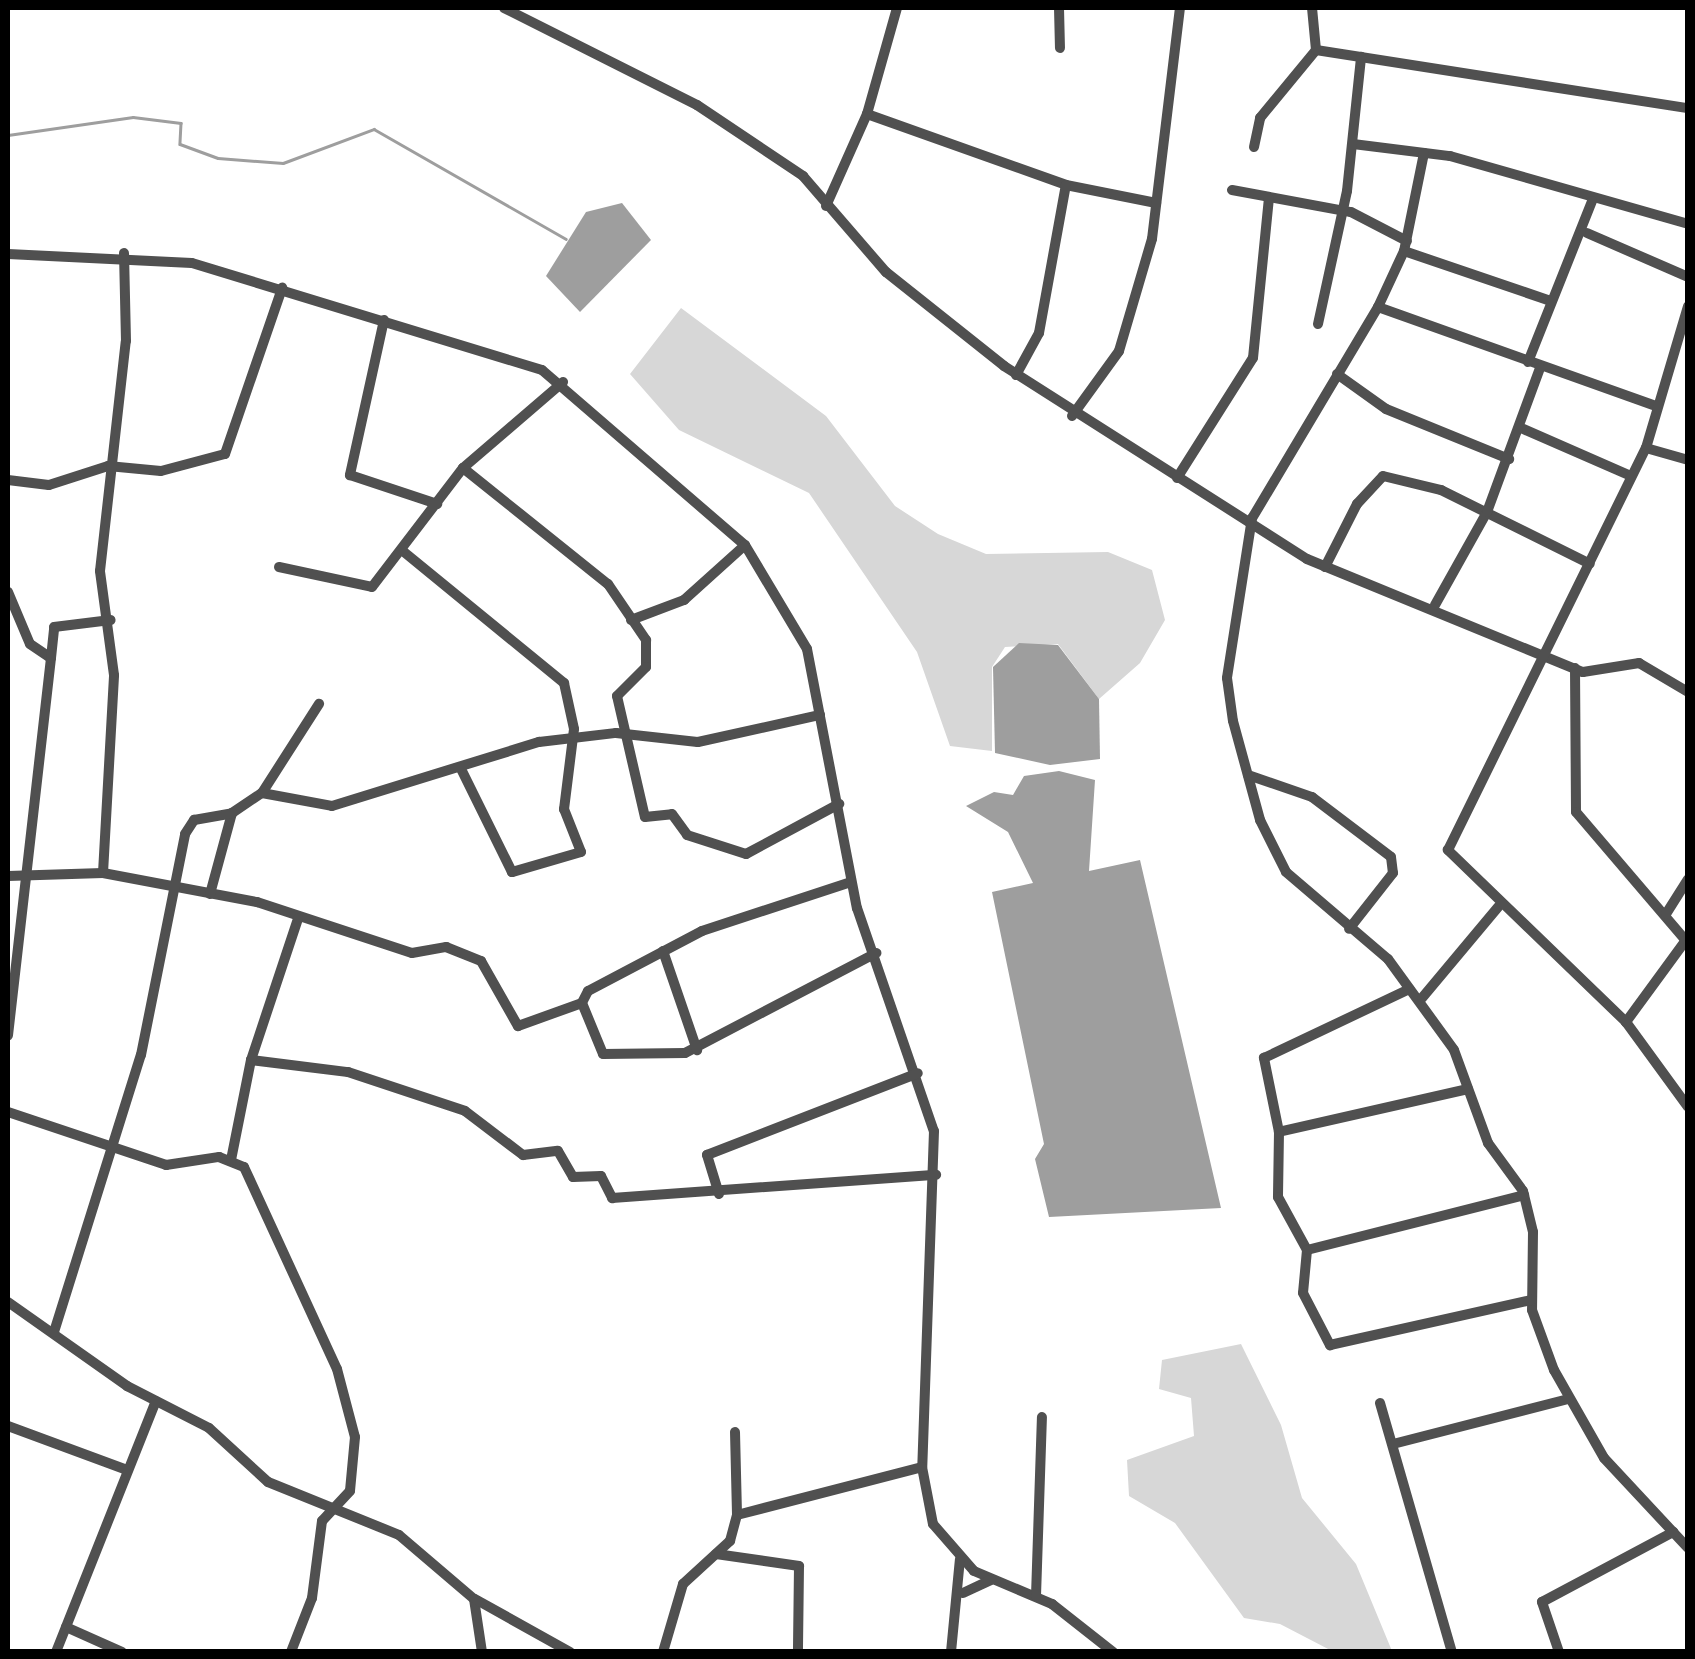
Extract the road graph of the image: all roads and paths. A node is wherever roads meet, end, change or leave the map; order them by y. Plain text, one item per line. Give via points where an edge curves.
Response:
1 (504, 8) edge
2 (896, 8) edge
3 (1059, 8) edge
4 (1180, 8) edge
5 (1312, 8) edge
6 (1060, 48) dead end
7 (1316, 50) junction
8 (1361, 57) junction
9 (1688, 108) edge
10 (866, 114) junction
11 (1353, 144) junction
12 (1254, 146) dead end
13 (1424, 154) junction
14 (1066, 185) junction
15 (1232, 190) dead end
16 (1269, 199) junction
17 (1592, 201) junction
18 (1156, 202) junction
19 (826, 206) junction
20 (1339, 211) junction
21 (1688, 224) edge
22 (1587, 233) junction
23 (1406, 246) junction
24 (8, 254) edge
25 (124, 254) junction
26 (1688, 278) edge
27 (282, 288) junction
28 (1551, 301) junction
29 (1688, 306) edge
30 (1378, 307) junction
31 (384, 320) junction
32 (1318, 324) dead end
33 (1528, 362) junction
34 (1540, 368) junction
35 (1337, 374) junction
36 (1016, 375) junction
37 (563, 382) junction
38 (1653, 405) junction
39 (1072, 416) junction
40 (1521, 428) junction
41 (1646, 448) junction
42 (1510, 458) junction
43 (1688, 460) edge
44 (108, 466) junction
45 (463, 468) junction
46 (1631, 476) junction
47 (1177, 478) junction
48 (8, 480) edge
49 (437, 504) junction
50 (1488, 512) junction
51 (1252, 518) junction
52 (745, 545) junction
53 (404, 552) junction
54 (1590, 564) junction
55 (280, 567) dead end
56 (1325, 567) junction
57 (8, 592) edge
58 (1435, 605) junction
59 (110, 620) junction
60 (631, 620) junction
61 (1543, 656) junction
62 (51, 658) junction
63 (1575, 668) junction
64 (1688, 692) edge
65 (320, 704) dead end
66 (820, 715) junction
67 (631, 734) junction
68 (567, 740) junction
69 (460, 768) junction
70 (1248, 776) junction
71 (262, 793) junction
72 (839, 804) junction
73 (232, 812) junction
74 (103, 873) junction
75 (28, 874) junction
76 (8, 876) edge
77 (1688, 878) edge
78 (851, 882) junction
79 (176, 890) junction
80 (210, 894) junction
81 (1498, 907) junction
82 (1666, 914) junction
83 (298, 919) junction
84 (1349, 929) junction
85 (1687, 942) edge
86 (663, 951) junction
87 (876, 953) junction
88 (1409, 989) junction
89 (1422, 998) junction
90 (582, 1003) junction
91 (1626, 1022) junction
92 (8, 1036) edge
93 (697, 1050) junction
94 (252, 1060) junction
95 (918, 1072) junction
96 (1468, 1089) junction
97 (1688, 1107) edge
98 (8, 1112) edge
99 (1279, 1132) junction
100 (111, 1142) junction
101 (231, 1160) junction
102 (936, 1175) junction
103 (719, 1194) junction
104 (1524, 1195) junction
105 (1307, 1250) junction
106 (1532, 1300) junction
107 (8, 1302) edge
108 (54, 1332) junction
109 (1568, 1399) junction
110 (156, 1402) junction
111 (1380, 1402) dead end
112 (1042, 1417) dead end
113 (8, 1426) edge
114 (735, 1432) dead end
115 (1392, 1444) junction
116 (922, 1467) junction
117 (127, 1470) junction
118 (336, 1513) junction
119 (737, 1514) junction
120 (1673, 1532) junction
121 (1687, 1546) edge
122 (716, 1554) junction
123 (960, 1559) junction
124 (992, 1580) junction
125 (963, 1592) junction
126 (1036, 1596) junction
127 (474, 1599) junction
128 (66, 1627) junction
129 (56, 1652) edge
130 (122, 1652) edge
131 (292, 1652) edge
132 (482, 1652) edge
133 (570, 1652) edge
134 (663, 1652) edge
135 (798, 1652) edge
136 (951, 1652) edge
137 (1114, 1652) edge
138 (1452, 1652) edge
139 (1559, 1652) edge

1 - 19 street via 697,105 803,176
2 - 10 street
3 - 6 street
4 - 18 street
5 - 7 street
7 - 8 street
7 - 12 street via 1260,118
8 - 9 street
8 - 11 street
10 - 14 street
10 - 19 street
11 - 13 street
11 - 20 street
13 - 17 street
13 - 23 street
14 - 18 street
14 - 36 street via 1039,333
15 - 16 street
16 - 20 street
16 - 47 street via 1253,358
17 - 21 street
17 - 22 street
18 - 39 street via 1119,351
19 - 36 street via 886,272
20 - 23 street
20 - 32 street
22 - 26 street
22 - 28 street
23 - 28 street
23 - 30 street
24 - 25 street
25 - 27 street
25 - 44 street via 126,340
27 - 31 street
27 - 44 street via 226,454 161,470
28 - 33 street
29 - 38 street
30 - 33 street
30 - 35 street
31 - 37 street
31 - 49 street via 350,475
33 - 34 street
34 - 38 street
34 - 40 street
35 - 42 street via 1386,409
35 - 51 street
36 - 39 street
37 - 45 street
37 - 52 street
38 - 41 street
39 - 47 street
40 - 42 street
40 - 46 street
41 - 43 street
41 - 46 street
42 - 50 street
44 - 48 street via 63,484
44 - 59 street via 100,583
45 - 49 street
45 - 60 street via 608,584
46 - 54 street
47 - 51 street
49 - 53 street
50 - 54 street
50 - 56 street via 1384,476 1356,504
50 - 58 street
51 - 56 street
51 - 70 street via 1227,678
52 - 60 street via 684,600
52 - 66 street via 794,615
53 - 55 street via 372,587
53 - 68 street via 553,669 574,728
54 - 61 street
56 - 58 street
57 - 62 street via 30,644
58 - 61 street
59 - 62 street via 54,627
59 - 74 street
60 - 67 street via 646,640 646,667 617,696
61 - 63 street
61 - 81 street via 1449,844
62 - 75 street
63 - 64 street via 1638,663
63 - 82 street via 1576,812
65 - 71 street
66 - 67 street via 698,742
66 - 72 street
67 - 68 street
67 - 72 street via 644,817 672,814 687,835 731,855 755,852
68 - 69 street
68 - 69 street via 573,786 564,809 580,852 522,875 512,872
69 - 71 street via 332,806
70 - 84 street via 1286,872
70 - 84 street via 1312,797 1391,857 1393,873
71 - 73 street
72 - 78 street
73 - 79 street via 188,826
73 - 80 street
74 - 75 street
74 - 79 street
75 - 76 street
75 - 92 street
77 - 82 street
78 - 86 street via 756,908
78 - 87 street
79 - 80 street
79 - 100 street via 142,1055
80 - 83 street
81 - 89 street
81 - 91 street
82 - 85 street
83 - 90 street via 412,953 446,946 481,961 518,1026
83 - 94 street
84 - 88 street
85 - 91 street
86 - 90 street
86 - 93 street
87 - 93 street
87 - 95 street
88 - 89 street
88 - 99 street via 1264,1058
89 - 96 street
90 - 93 street via 603,1054
91 - 97 street
94 - 101 street
94 - 103 street via 348,1072 465,1111 524,1155 558,1150 573,1177 601,1176 612,1198
95 - 102 street
95 - 103 street via 707,1155
96 - 99 street
96 - 104 street via 1488,1144
98 - 100 street
99 - 105 street via 1278,1197
100 - 101 street via 166,1165
100 - 108 street
101 - 118 street via 244,1168 276,1232 345,1391 354,1465
102 - 103 street
102 - 116 street
104 - 105 street
104 - 106 street
105 - 106 street via 1303,1293 1330,1346
106 - 109 street
107 - 108 street
108 - 110 street
109 - 115 street
109 - 120 street via 1604,1458
110 - 117 street
110 - 118 street via 209,1428 268,1482
111 - 115 street
112 - 126 street
113 - 117 street
114 - 119 street
115 - 138 street
116 - 119 street
116 - 123 street via 932,1524
117 - 128 street
118 - 127 street via 398,1535
118 - 131 street via 322,1521 312,1598
119 - 122 street
120 - 121 street
120 - 139 street via 1542,1602
122 - 134 street via 683,1584
122 - 135 street via 799,1566
123 - 124 street
123 - 125 street
124 - 125 street
124 - 126 street
125 - 136 street
126 - 137 street
127 - 132 street
127 - 133 street
128 - 129 street
128 - 130 street

